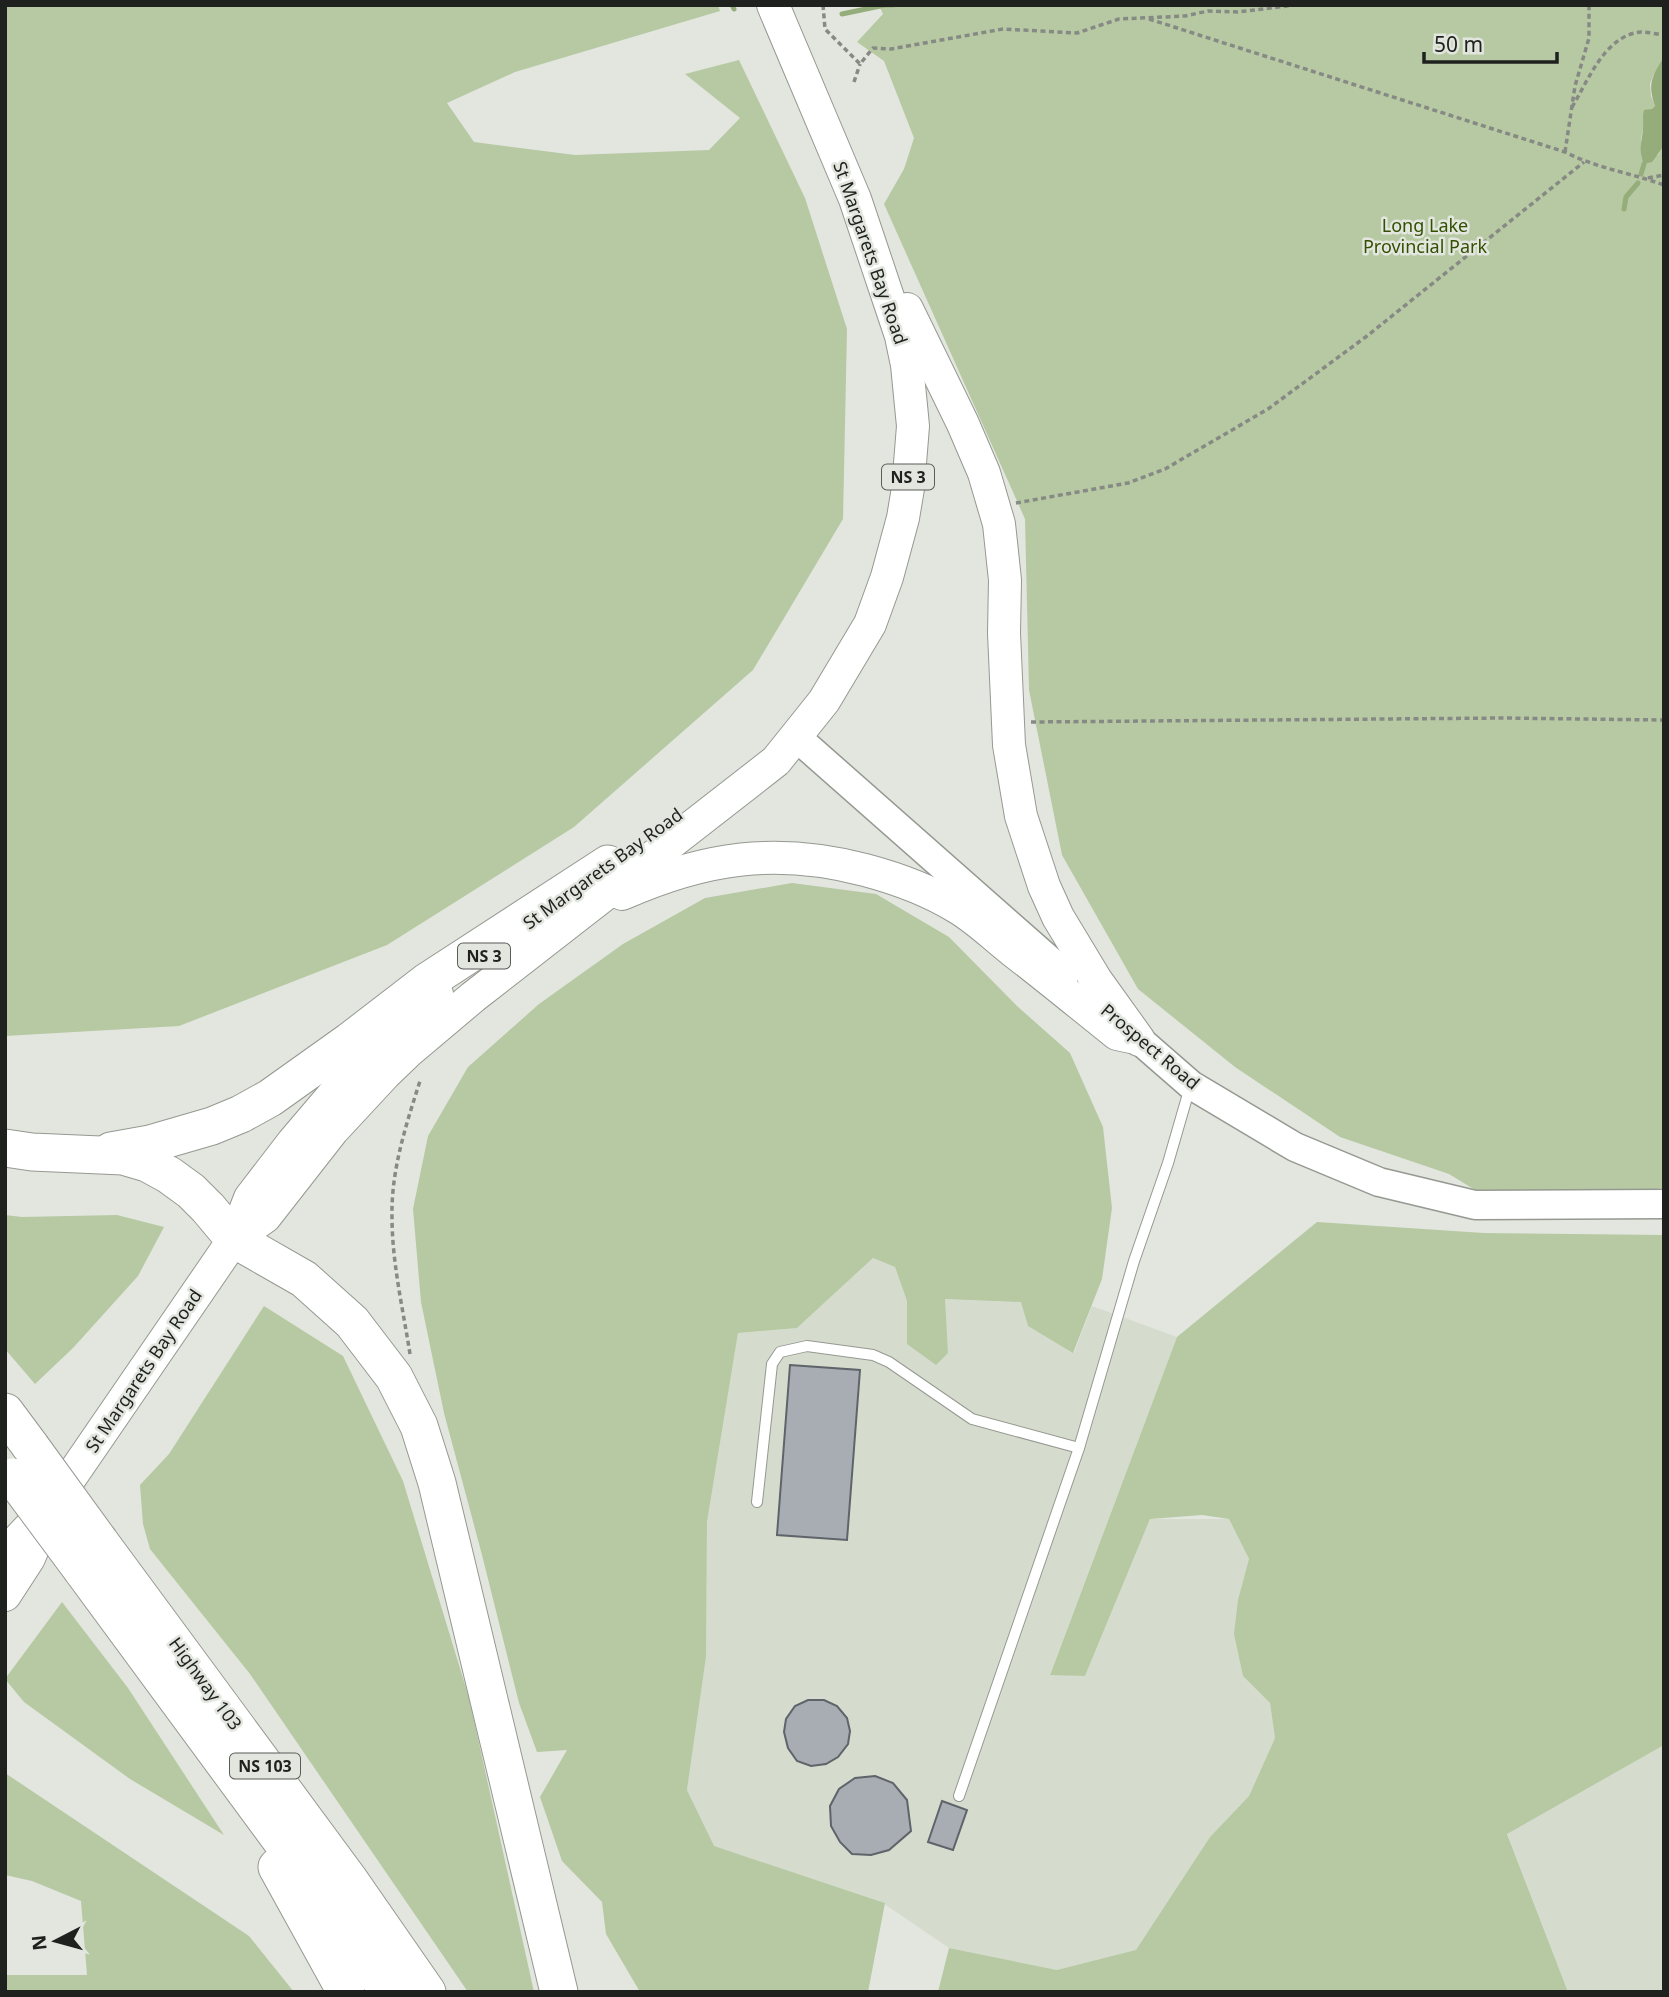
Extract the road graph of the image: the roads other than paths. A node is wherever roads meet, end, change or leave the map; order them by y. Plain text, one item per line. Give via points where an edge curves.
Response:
1 (773, 5) edge
2 (855, 199) junction
3 (795, 736) junction
4 (608, 864) junction
5 (563, 929) junction
6 (1139, 1040) junction
7 (1191, 1085) junction
8 (5, 1148) edge
9 (85, 1155) junction
10 (1664, 1204) edge
11 (234, 1239) junction
12 (5, 1412) edge
13 (1079, 1448) junction
14 (16, 1464) edge
15 (757, 1502) dead end
16 (53, 1503) junction
17 (91, 1556) junction
18 (5, 1557) edge
19 (5, 1595) edge
20 (183, 1707) junction
21 (960, 1796) dead end
22 (346, 1992) edge
23 (390, 1992) edge
24 (427, 1992) edge
25 (559, 1992) edge

1 - 2 main road, St Margarets Bay Road / NS 3
2 - 3 main road, St Margarets Bay Road / NS 3 via 907,365 913,426 908,488 887,577 870,624 835,684
2 - 6 main road via 963,424 984,472 999,524 1009,745 1021,816 1044,886 1089,970
3 - 4 main road, St Margarets Bay Road / NS 3 via 767,749
3 - 5 main road, St Margarets Bay Road / NS 3 via 776,761
3 - 6 main road, Prospect Road
4 - 9 highway via 428,981 374,1024 242,1114 150,1144
4 - 11 main road, St Margarets Bay Road / NS 3 via 485,955 384,1040 324,1105 250,1198
5 - 6 main road via 646,883 690,869 759,857 828,861 897,878 961,910 1117,1034
5 - 11 main road, St Margarets Bay Road / NS 3 via 409,1051 332,1130 264,1217
6 - 7 main road, Prospect Road
7 - 10 main road, Prospect Road via 1296,1147 1379,1182 1475,1205
7 - 13 lane
8 - 9 highway
9 - 11 highway via 123,1156 159,1169 191,1191
11 - 16 main road, St Margarets Bay Road / NS 3
11 - 25 highway via 304,1279 352,1322 394,1377 418,1426 437,1483
12 - 14 highway, Highway 103 / NS 103
13 - 15 lane via 972,1419 873,1355 807,1346 780,1352 772,1364
13 - 21 lane
14 - 17 highway, Highway 103 / NS 103, bridge
16 - 18 main road, St Margarets Bay Road / NS 3
16 - 19 main road, St Margarets Bay Road / NS 3 via 29,1558
17 - 20 highway, Highway 103 / NS 103
17 - 24 highway, Highway 103 / NS 103 via 366,1903
20 - 22 highway
20 - 23 highway, Highway 103 / NS 103

